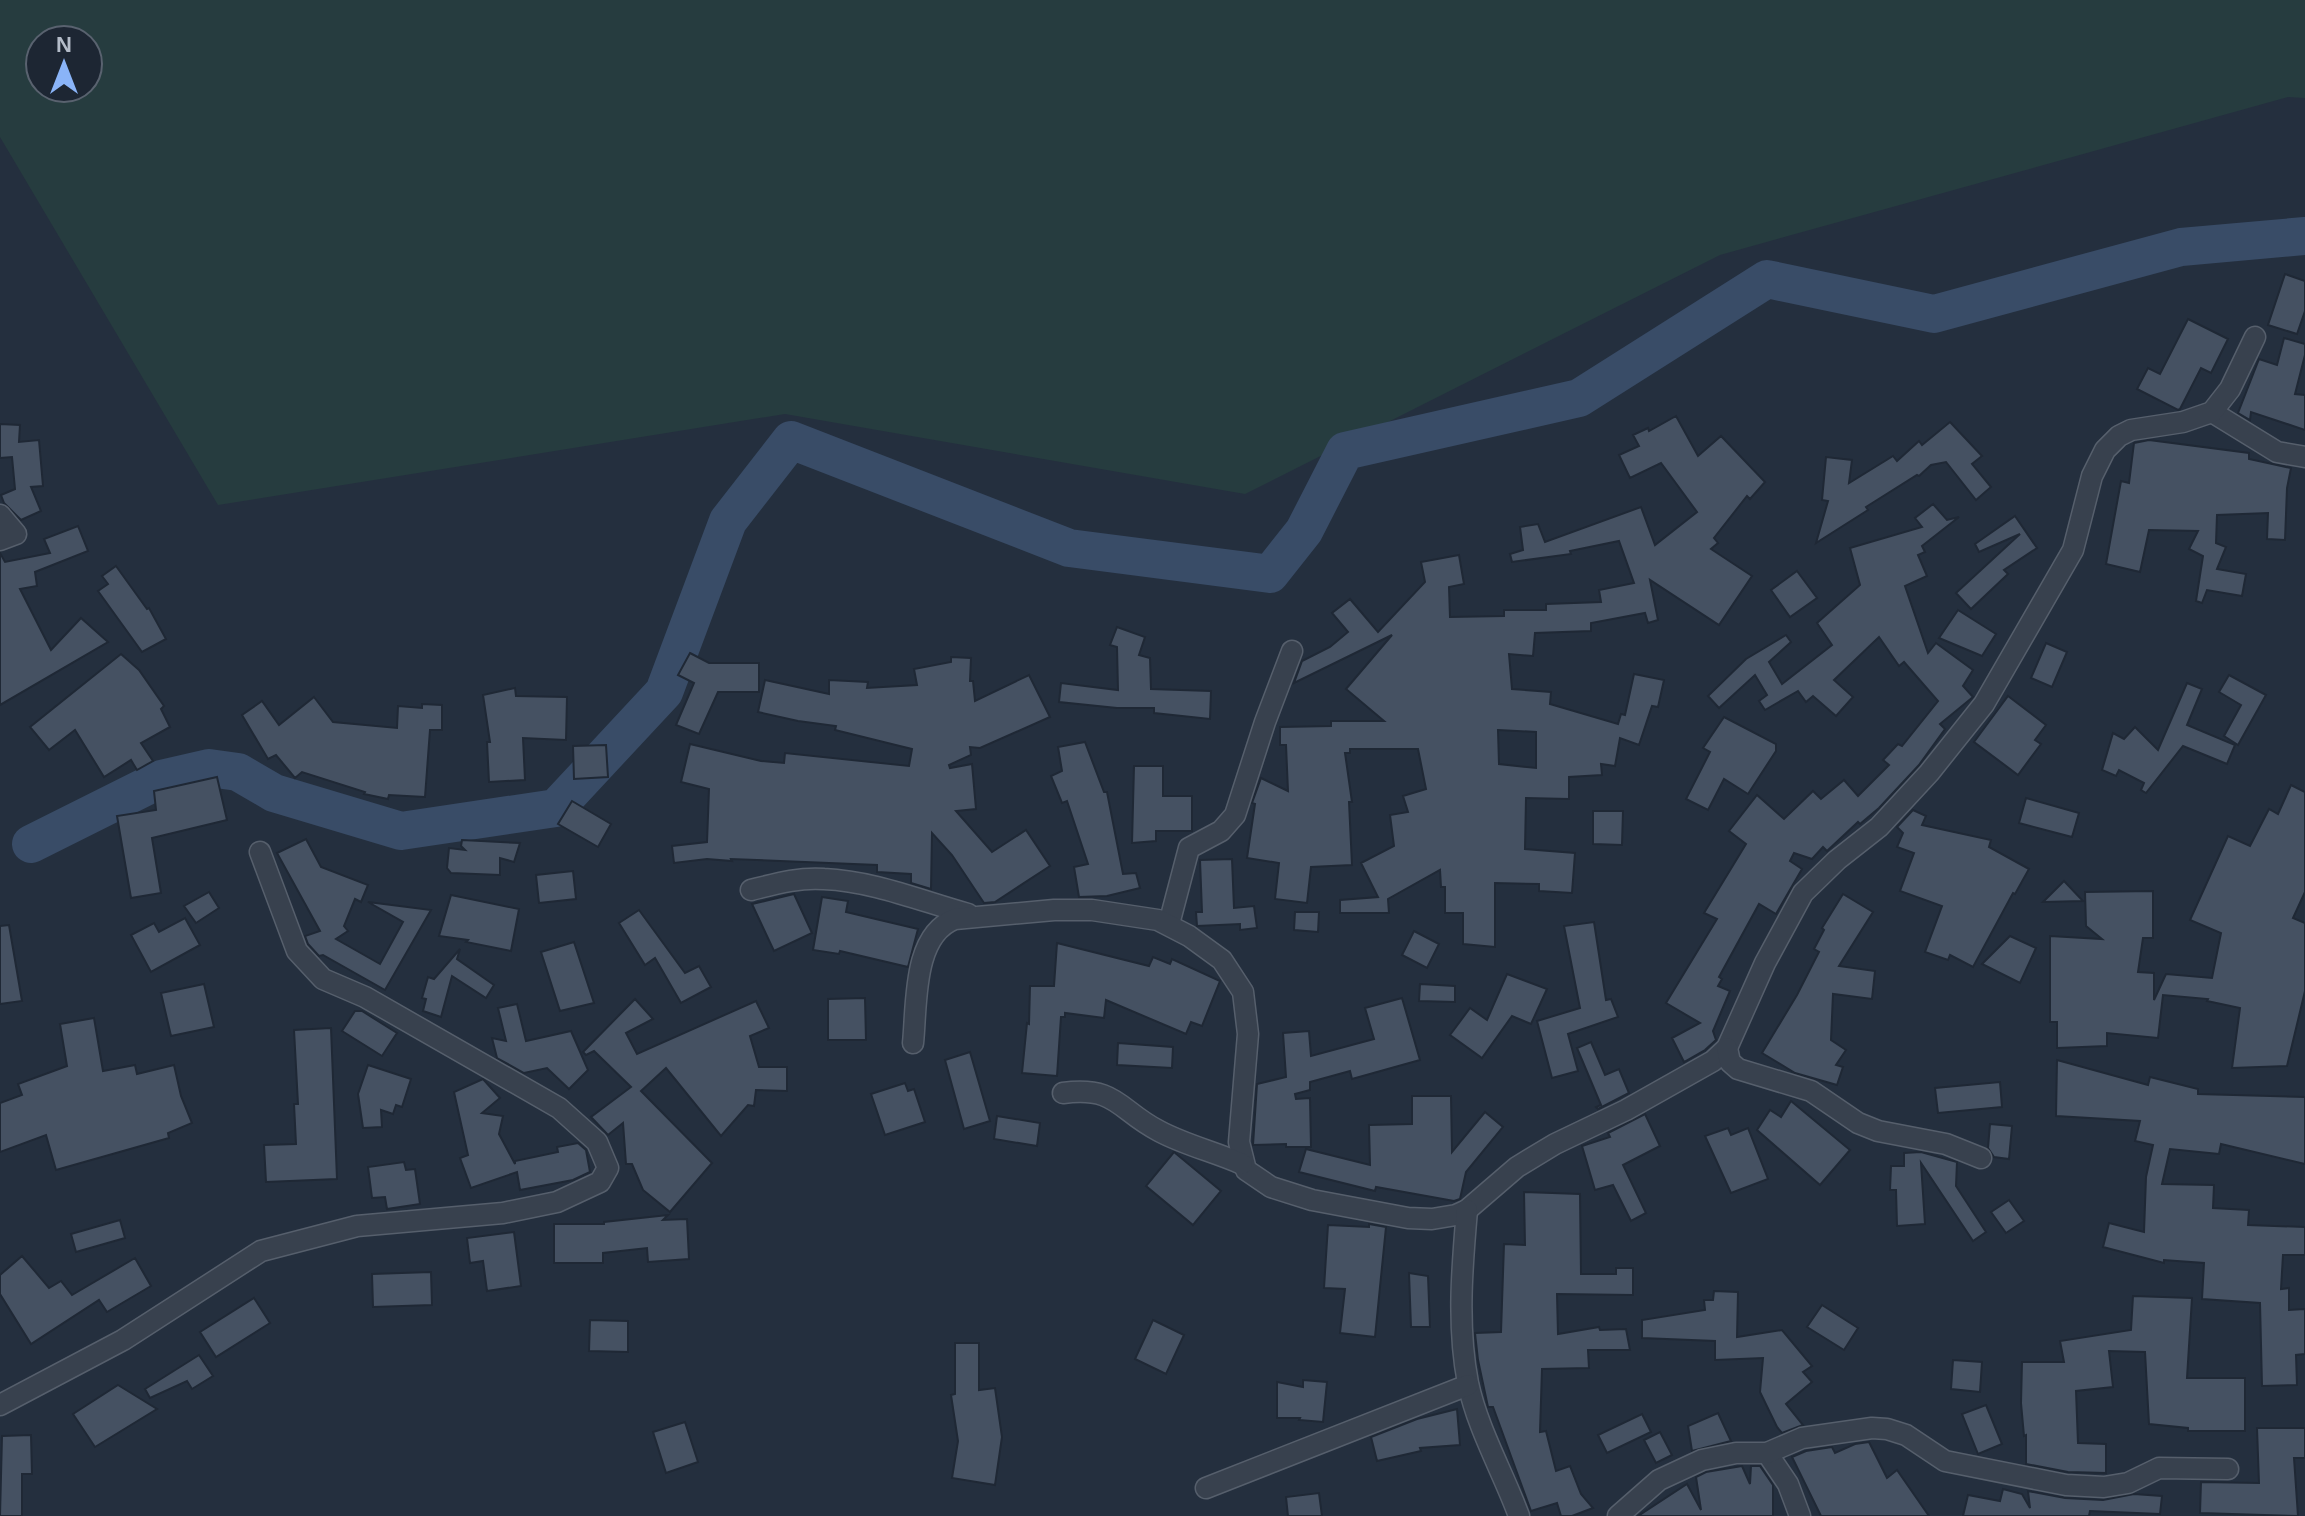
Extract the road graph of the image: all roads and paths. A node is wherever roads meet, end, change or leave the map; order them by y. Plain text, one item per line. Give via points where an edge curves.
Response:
1 (2255, 337) dead end
2 (2212, 412) junction
3 (2305, 457) edge
4 (0, 515) edge
5 (0, 540) edge
6 (1292, 651) dead end
7 (260, 852) dead end
8 (751, 890) dead end
9 (980, 917) junction
10 (1169, 924) junction
11 (913, 1043) dead end
12 (1727, 1048) junction
13 (1063, 1093) dead end
14 (1981, 1158) dead end
15 (1242, 1164) junction
16 (1467, 1210) junction
17 (1468, 1385) junction
18 (0, 1405) edge
19 (1767, 1453) junction
20 (2228, 1469) dead end
21 (1206, 1488) dead end
22 (1519, 1516) edge
23 (1618, 1516) edge
24 (1800, 1516) edge

1 - 2 street via 2230,389
2 - 3 street via 2277,452
2 - 12 street via 2131,430 2105,450 2092,476 2073,550 1984,704 1879,827 1803,893
4 - 5 street via 16,534
6 - 10 street via 1240,804 1228,825 1189,848
7 - 18 street via 297,951 323,979 365,997 559,1108 597,1142 608,1168 600,1182 557,1202 503,1213 357,1226 261,1251 123,1340
8 - 9 street via 789,880 842,880
9 - 10 street via 1092,910
9 - 11 street via 946,922 928,944 918,982
10 - 15 street via 1222,960 1243,992 1248,1034 1239,1142
12 - 14 street via 1738,1069 1811,1091 1858,1123
12 - 16 street via 1713,1061 1517,1167
13 - 15 street via 1086,1091 1111,1098 1160,1132
15 - 16 street via 1271,1187 1312,1200 1408,1218 1448,1218
16 - 17 street via 1462,1319
17 - 21 street
17 - 22 street
19 - 20 street via 1814,1435 1881,1427 1906,1435 1945,1461 2066,1485 2128,1483 2159,1468
19 - 23 street via 1736,1453 1692,1464 1659,1480
19 - 24 street via 1788,1484

